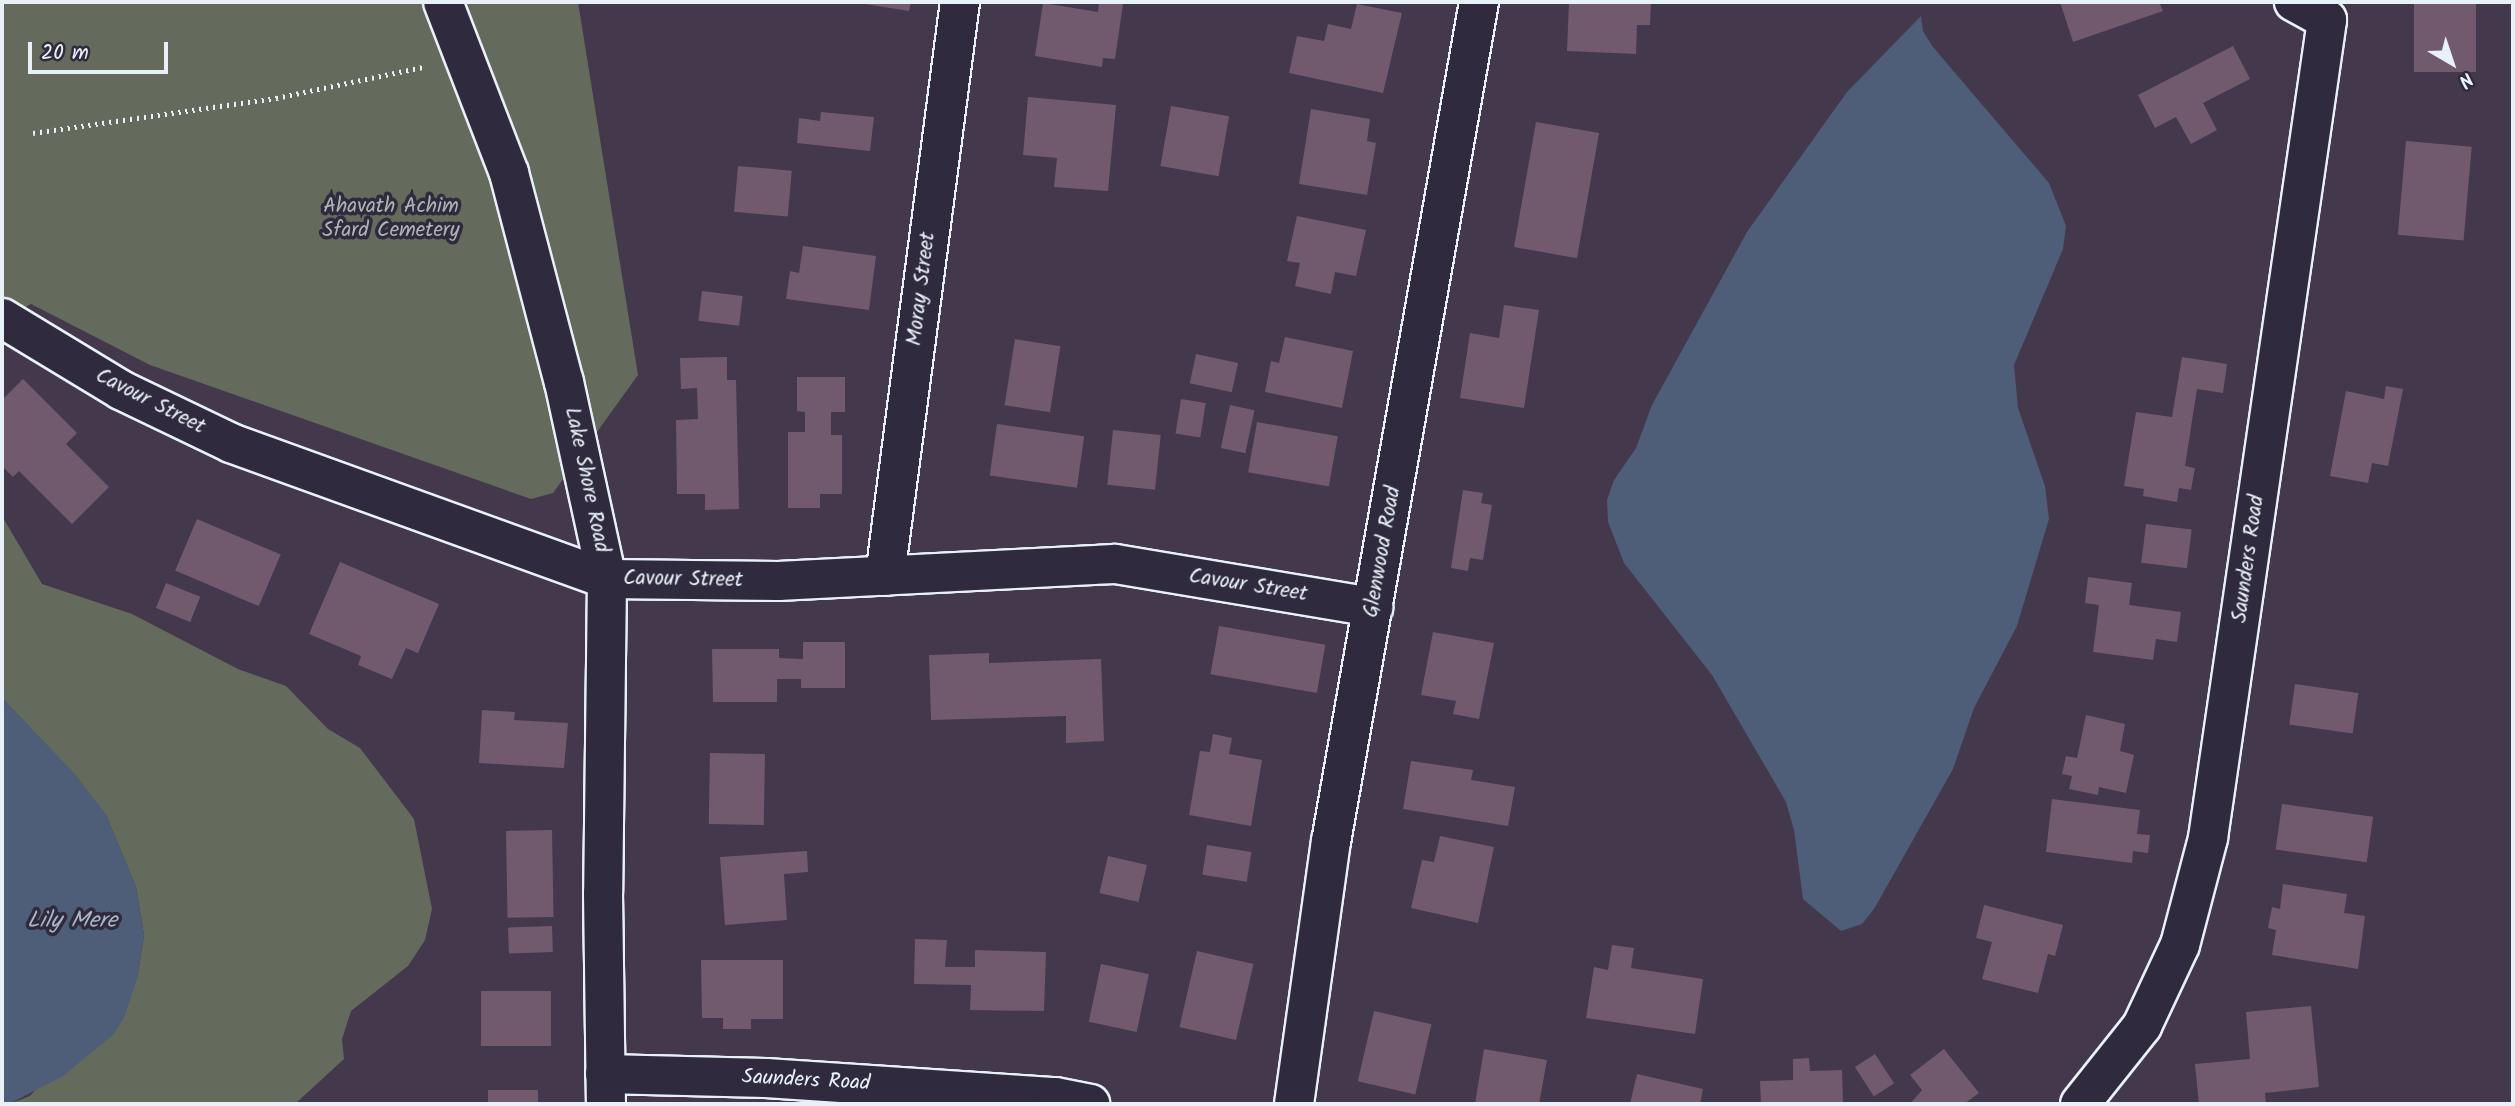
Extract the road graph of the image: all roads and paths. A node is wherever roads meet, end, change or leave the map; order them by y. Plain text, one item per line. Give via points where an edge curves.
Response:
1 (443, 2) edge
2 (960, 2) edge
3 (1479, 2) edge
4 (2294, 2) edge
5 (2329, 11) edge
6 (465, 56) junction
7 (33, 133) dead end
8 (2, 318) edge
9 (885, 576) junction
10 (607, 579) junction
11 (1373, 607) junction
12 (606, 1089) edge
13 (1090, 1104) edge
14 (1294, 1104) edge
15 (2080, 1104) edge

1 - 6 street, Lake Shore Road
2 - 9 street, Moray Street
3 - 11 street, Glenwood Road
4 - 5 street, Saunders Road
5 - 15 street, Saunders Road via 2208,838 2180,945 2142,1026
6 - 7 path via 361,83
6 - 10 street, Lake Shore Road via 509,173 564,382
8 - 10 street, Cavour Street via 121,390 231,443
9 - 10 street, Cavour Street via 778,581
9 - 11 street, Cavour Street via 1115,564
10 - 12 street, Lake Shore Road
11 - 14 street, Glenwood Road via 1331,842
12 - 13 street, Saunders Road via 766,1078 1055,1097

